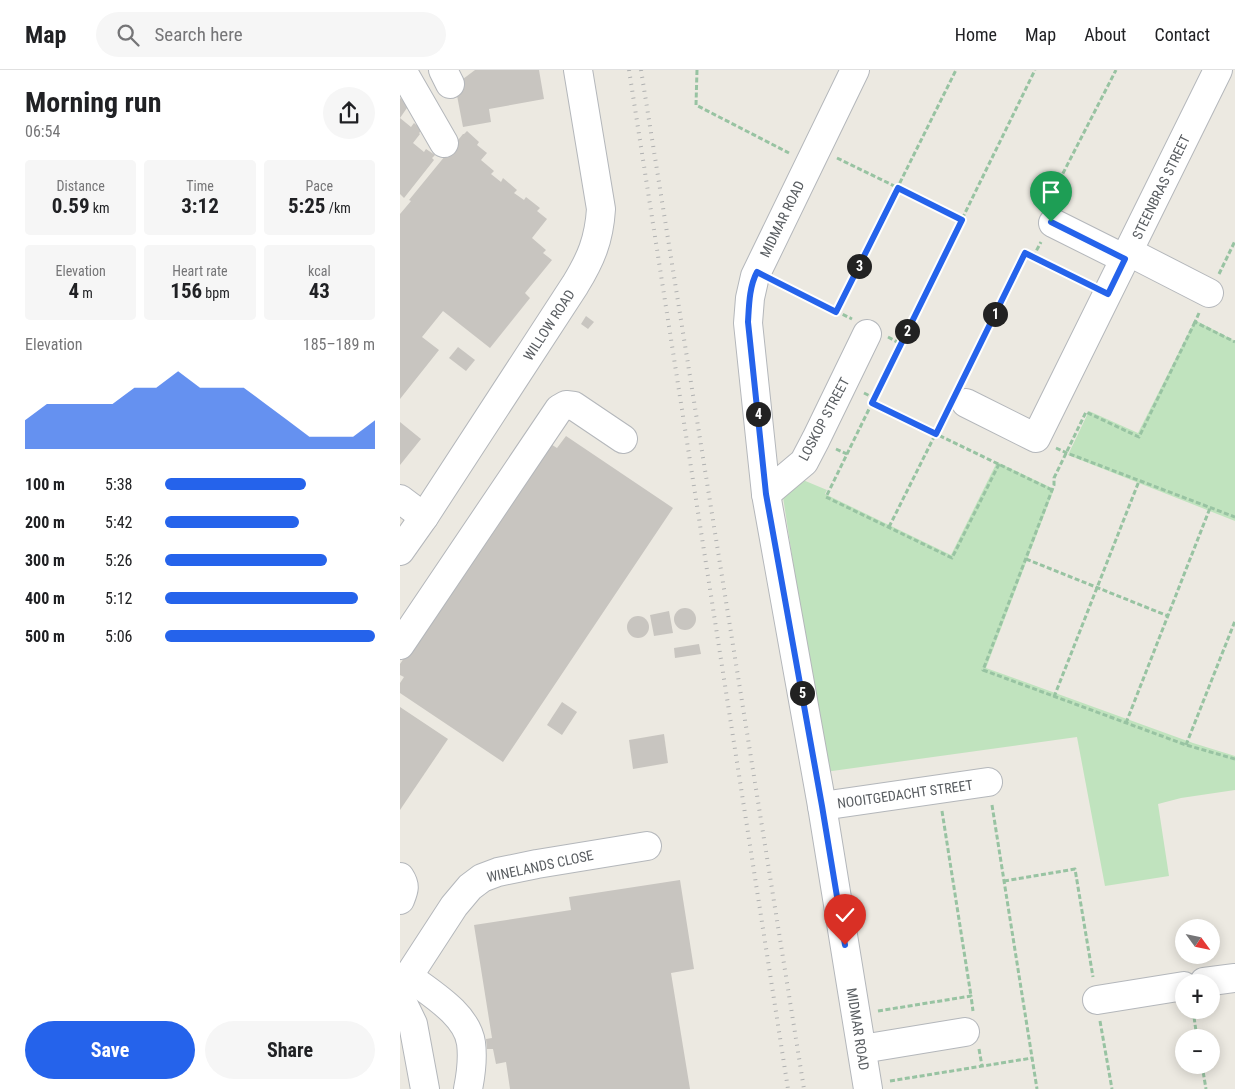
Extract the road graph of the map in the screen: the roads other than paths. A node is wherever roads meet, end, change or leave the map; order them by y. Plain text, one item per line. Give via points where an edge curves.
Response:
1 (402, 70) edge
2 (578, 70) edge
3 (855, 70) edge
4 (1218, 70) edge
5 (444, 143) dead end
6 (1053, 223) road end
7 (1127, 256) junction
8 (1209, 293) dead end
9 (867, 334) dead end
10 (957, 401) road end
11 (623, 439) dead end
12 (766, 494) junction
13 (400, 499) edge
14 (424, 517) junction
15 (400, 551) edge
16 (400, 645) edge
17 (988, 782) road end
18 (822, 806) junction
19 (647, 846) dead end
20 (400, 877) edge
21 (400, 900) edge
22 (1235, 978) edge
23 (1220, 980) edge
24 (1175, 987) edge
25 (403, 988) edge
26 (1097, 1000) dead end
27 (965, 1032) dead end
28 (862, 1049) junction
29 (867, 1087) edge
30 (425, 1089) edge
31 (468, 1089) edge

1 - 5 street
2 - 14 street, WILLOW ROAD via 601,209 595,246 586,267
3 - 12 street, MIDMAR ROAD via 757,272 750,298 748,322
4 - 7 street, STEENBRAS STREET
6 - 7 street
7 - 8 street
7 - 10 street, STEENBRAS STREET via 1036,438
9 - 12 street, LOSKOP STREET via 804,462
11 - 16 street via 574,406 558,409
12 - 18 street, MIDMAR ROAD
13 - 14 street
14 - 15 street, WILLOW ROAD
17 - 18 street, NOOITGEDACHT STREET
18 - 28 street, MIDMAR ROAD
19 - 25 street, WINELANDS CLOSE via 498,872 482,878 454,906
20 - 21 street via 404,883
22 - 23 street
24 - 26 street
25 - 30 street
25 - 31 street via 450,1009 461,1019 471,1043
27 - 28 street
28 - 29 street, MIDMAR ROAD

